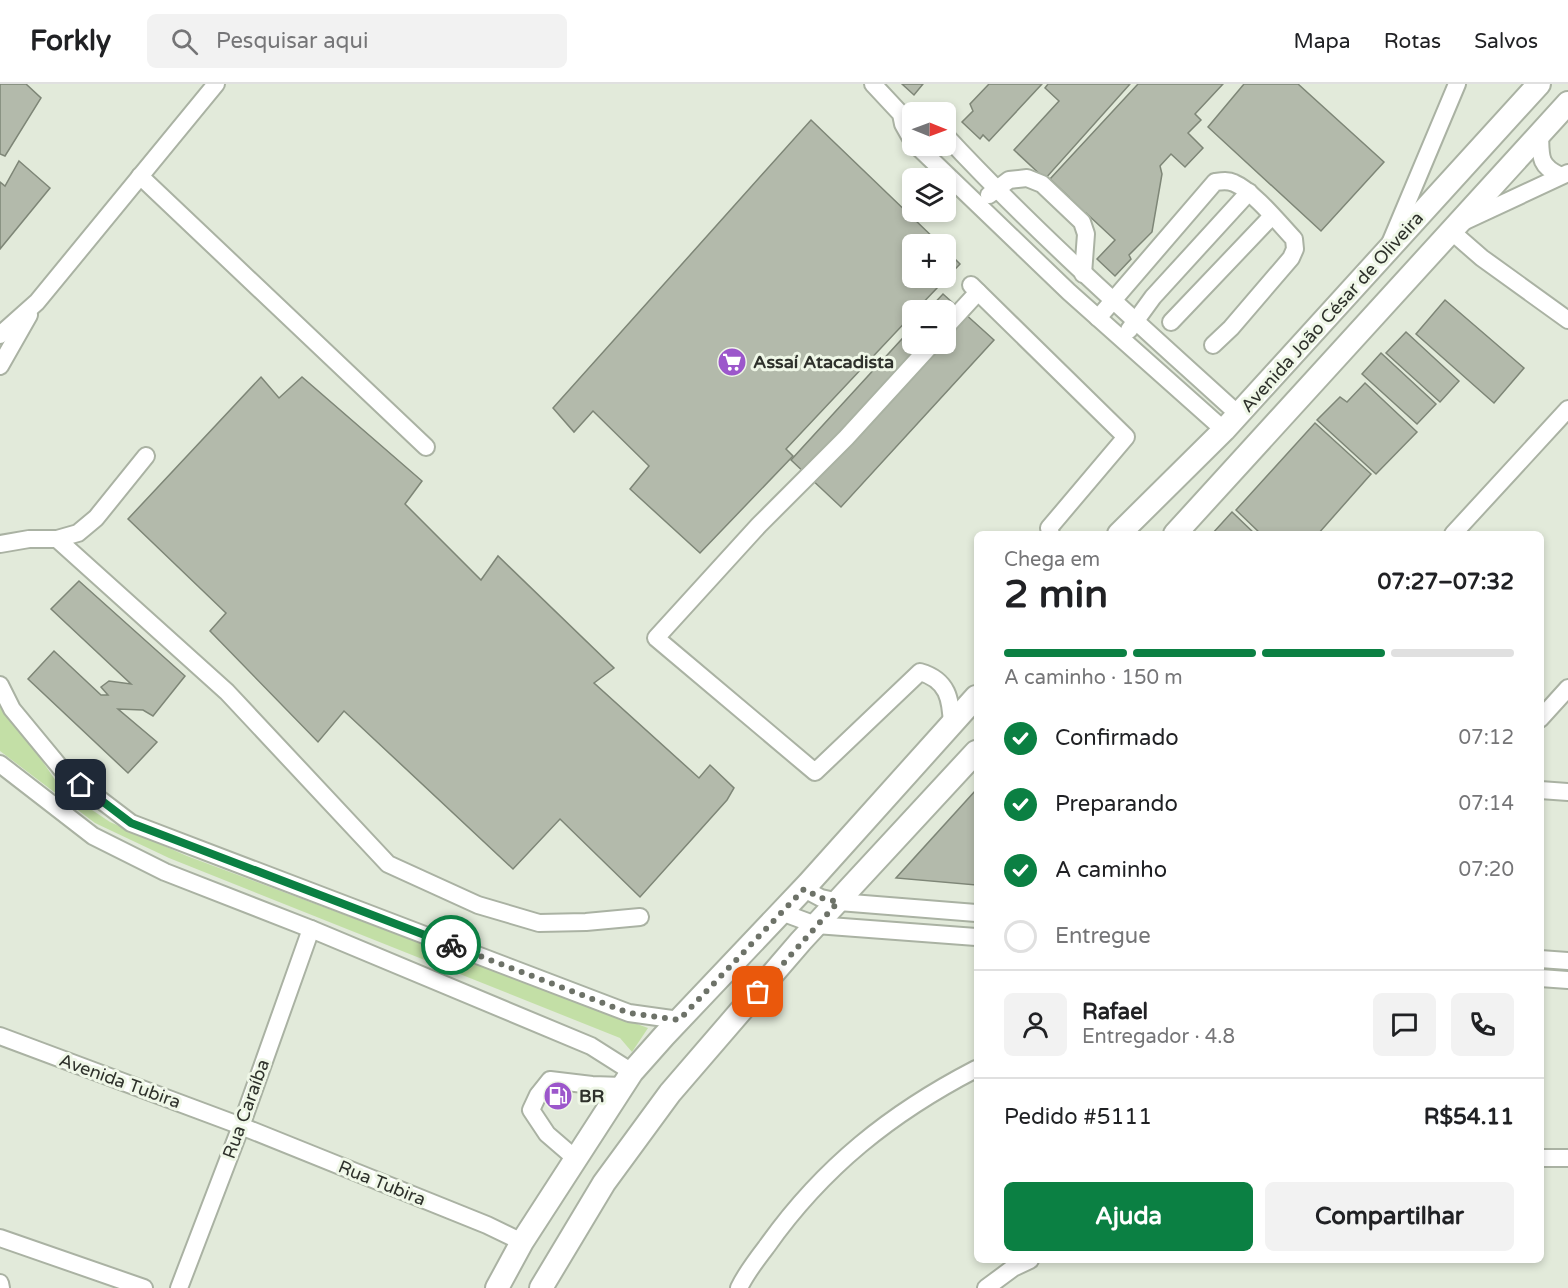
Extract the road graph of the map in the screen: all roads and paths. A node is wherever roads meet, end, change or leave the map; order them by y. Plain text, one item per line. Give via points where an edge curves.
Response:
1 (216, 84) edge
2 (873, 84) edge
3 (1457, 84) edge
4 (1539, 84) edge
5 (1568, 103) edge
6 (902, 110) edge
7 (1540, 134) junction
8 (956, 147) edge
9 (926, 156) edge
10 (1563, 174) edge
11 (140, 176) junction
12 (995, 189) junction
13 (1248, 192) junction
14 (981, 205) junction
15 (1272, 216) junction
16 (1454, 228) junction
17 (1386, 252) junction
18 (1083, 274) junction
19 (1406, 281) junction
20 (1112, 300) junction
21 (37, 302) junction
22 (956, 313) edge
23 (1098, 318) junction
24 (1568, 320) edge
25 (1136, 321) junction
26 (1171, 322) dead end
27 (0, 335) edge
28 (1122, 339) junction
29 (1213, 345) dead end
30 (923, 354) edge
31 (0, 366) edge
32 (1568, 409) edge
33 (1231, 422) junction
34 (426, 447) dead end
35 (146, 456) dead end
36 (1050, 531) edge
37 (1122, 531) edge
38 (1178, 531) edge
39 (1456, 531) edge
40 (57, 539) junction
41 (0, 544) edge
42 (0, 685) edge
43 (1568, 688) edge
44 (974, 699) edge
45 (1544, 715) edge
46 (952, 726) junction
47 (974, 754) edge
48 (0, 765) edge
49 (1544, 790) edge
50 (1568, 792) edge
51 (804, 889) junction
52 (838, 902) junction
53 (781, 912) junction
54 (974, 913) edge
55 (640, 917) dead end
56 (816, 925) junction
57 (311, 929) junction
58 (974, 937) edge
59 (1544, 959) edge
60 (1568, 961) edge
61 (1544, 978) edge
62 (1568, 980) edge
63 (679, 1020) junction
64 (0, 1036) edge
65 (974, 1070) edge
66 (628, 1079) junction
67 (241, 1126) junction
68 (1544, 1158) edge
69 (1568, 1158) edge
70 (576, 1159) junction
71 (0, 1238) edge
72 (522, 1242) junction
73 (1024, 1263) edge
74 (0, 1283) edge
75 (1, 1288) edge
76 (144, 1288) edge
77 (179, 1288) edge
78 (497, 1288) edge
79 (540, 1288) edge
80 (739, 1288) edge
81 (986, 1288) edge

1 - 11 street
2 - 6 street
3 - 17 street
4 - 17 main road, Avenida João César de Oliveira
5 - 7 main road, Avenida João César de Oliveira
7 - 10 street via 1542,161 1548,170
7 - 16 main road, Avenida João César de Oliveira
8 - 12 street
9 - 14 street
10 - 16 street
11 - 21 street
11 - 34 street
12 - 14 street
12 - 18 street
12 - 18 street via 1009,180 1026,178 1042,184 1082,222 1086,234
13 - 15 street
13 - 20 street via 1234,183 1215,182
13 - 25 street
14 - 23 street
15 - 26 street
15 - 29 street via 1294,239 1291,258
16 - 19 main road, Avenida João César de Oliveira
16 - 24 street via 1482,258
17 - 19 main road via 1402,259 1407,268
17 - 33 main road, Avenida João César de Oliveira
18 - 20 street
19 - 38 main road, Avenida João César de Oliveira
20 - 23 street
20 - 25 street
21 - 27 street
21 - 31 street
22 - 36 street via 974,288 1126,437
23 - 28 street
25 - 28 street
25 - 33 street
28 - 33 street
30 - 46 street via 656,638 815,772 920,672 943,685 951,704
32 - 39 street
33 - 37 main road, Avenida João César de Oliveira
35 - 40 street via 96,518 78,533
40 - 41 street
40 - 55 street via 227,692 387,864 478,905 539,923
42 - 63 street via 12,709 64,772 131,823 629,1013
43 - 45 street
44 - 46 main road
46 - 51 main road
47 - 52 main road
48 - 57 street via 93,836 165,872
49 - 50 street
51 - 52 street
51 - 53 main road
52 - 54 street
52 - 56 main road
53 - 56 street
53 - 63 main road
56 - 58 street
56 - 79 main road via 670,1093 604,1183
57 - 66 street via 591,1046
57 - 67 street, Rua Caraíba
59 - 60 street
61 - 62 street
63 - 66 main road
64 - 67 street, Avenida Tubira
65 - 80 street via 902,1112 838,1162 783,1223
66 - 70 main road
66 - 70 street via 592,1085 550,1080 538,1095 531,1110 548,1134
67 - 72 street, Rua Tubira
67 - 77 street, Rua Caraíba
68 - 69 street
70 - 72 main road
71 - 76 street
72 - 78 main road
73 - 81 street
74 - 75 street

